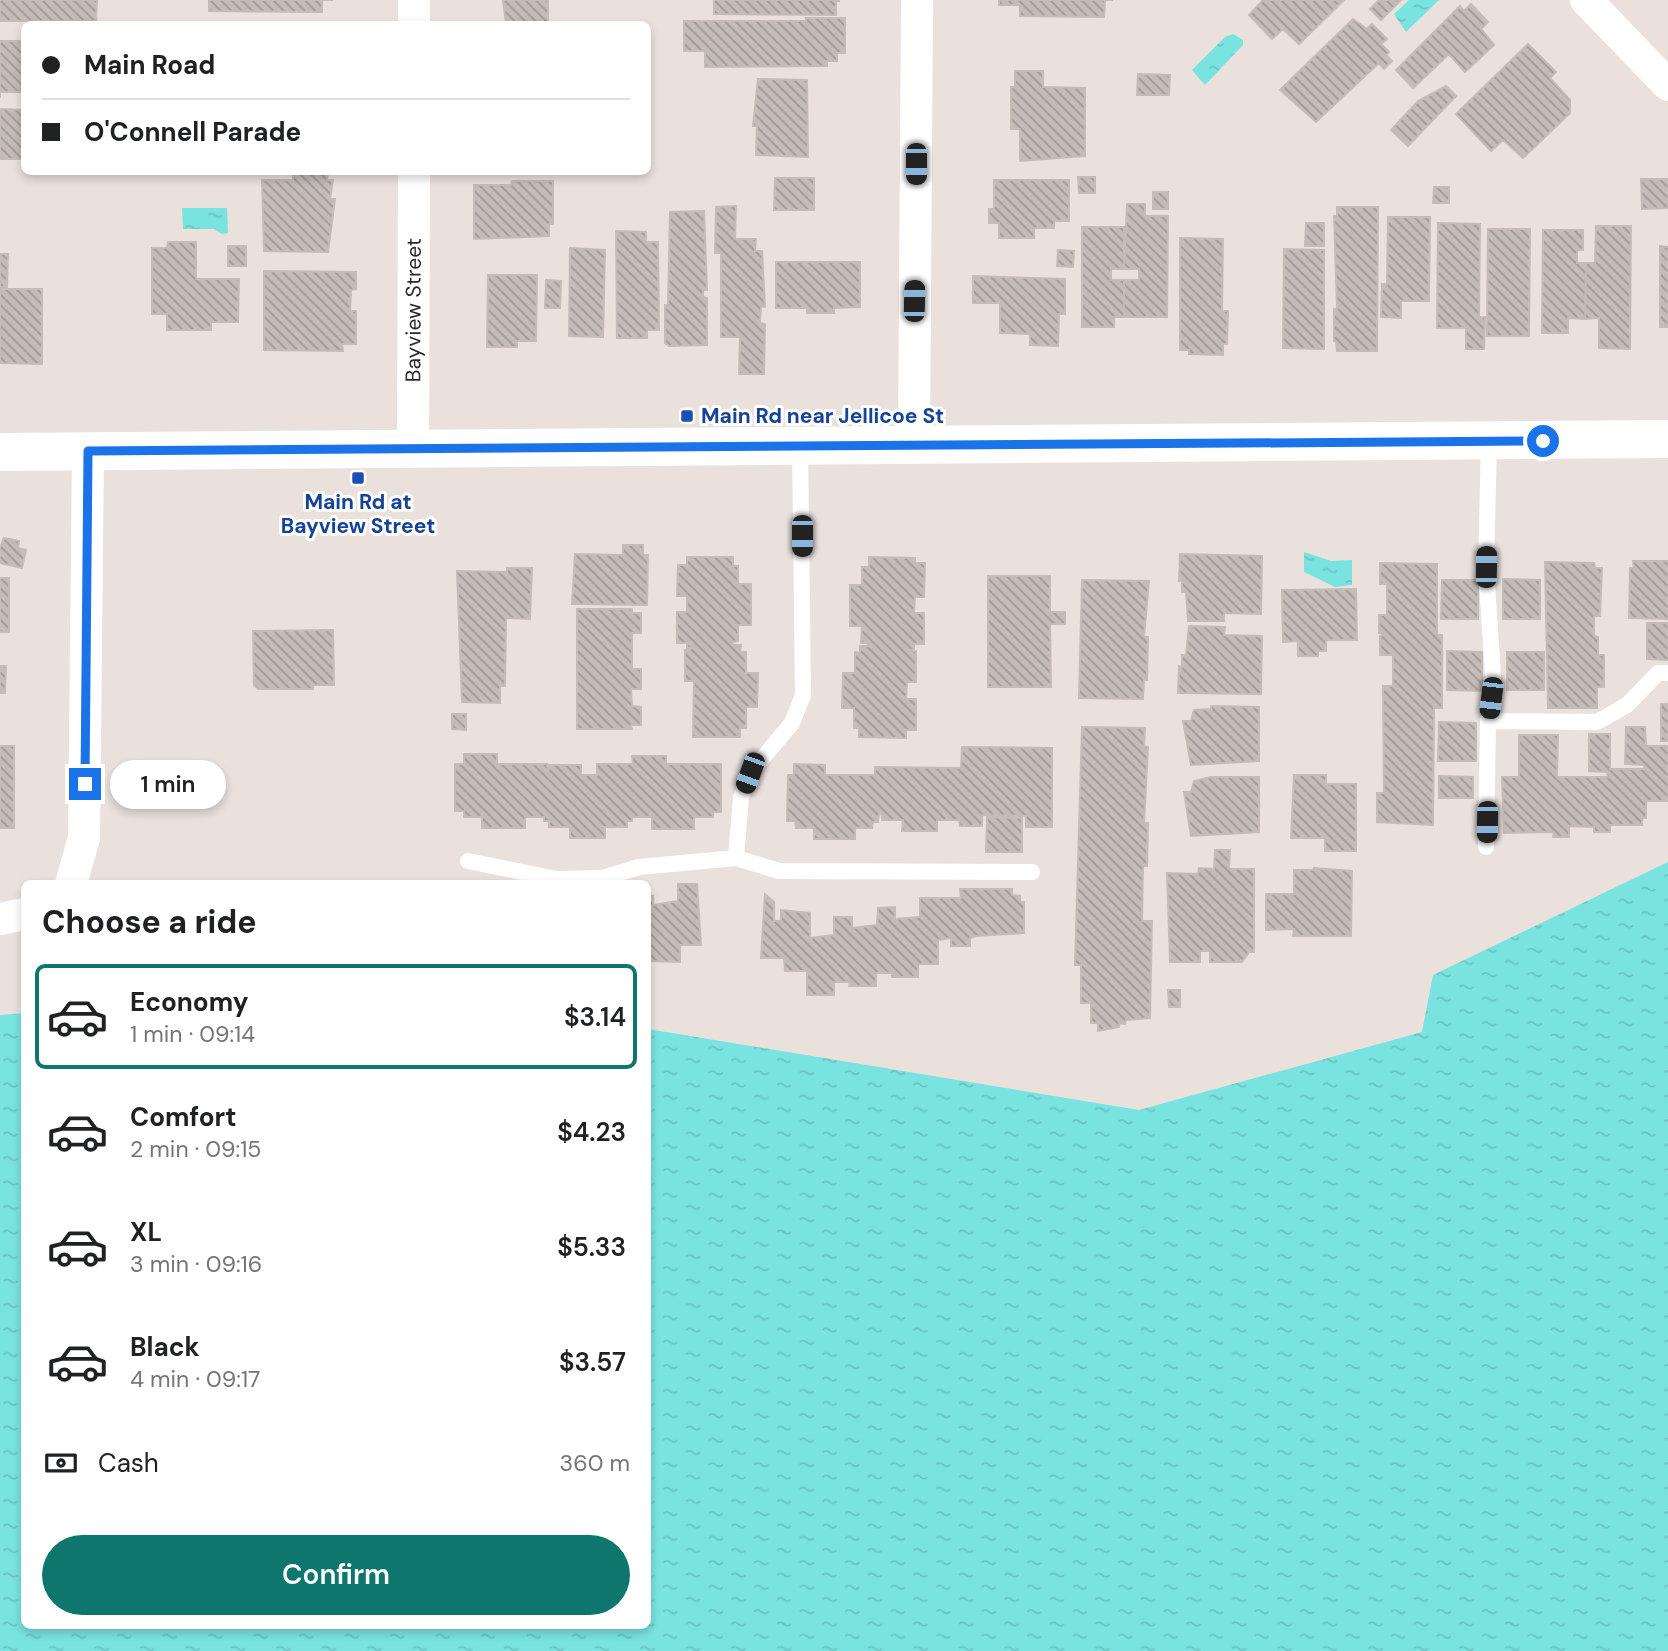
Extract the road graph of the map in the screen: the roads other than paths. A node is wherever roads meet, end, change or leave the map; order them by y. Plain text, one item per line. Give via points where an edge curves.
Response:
1 (414, 0) edge
2 (917, 0) edge
3 (1586, 0) edge
4 (414, 21) edge
5 (1668, 85) edge
6 (414, 175) edge
7 (1668, 439) edge
8 (1489, 441) junction
9 (800, 446) junction
10 (914, 446) junction
11 (413, 448) junction
12 (88, 451) junction
13 (0, 452) edge
14 (1668, 673) edge
15 (1488, 721) junction
16 (1486, 847) dead end
17 (736, 858) junction
18 (468, 861) dead end
19 (1032, 872) dead end
20 (72, 880) edge
21 (21, 915) edge
22 (0, 919) edge

1 - 4 street
2 - 10 street
3 - 5 street
6 - 11 street, Bayview Street
7 - 8 main road
8 - 10 main road
8 - 15 lane via 1486,567 1493,676
9 - 10 main road
9 - 11 main road
9 - 17 lane via 803,695 792,723 750,773 741,797
11 - 12 main road
12 - 13 main road
12 - 20 street via 84,838
14 - 15 lane via 1658,673 1627,705 1597,722
15 - 16 lane
17 - 18 lane via 639,867 603,878 556,878
17 - 19 lane via 779,871
21 - 22 street

